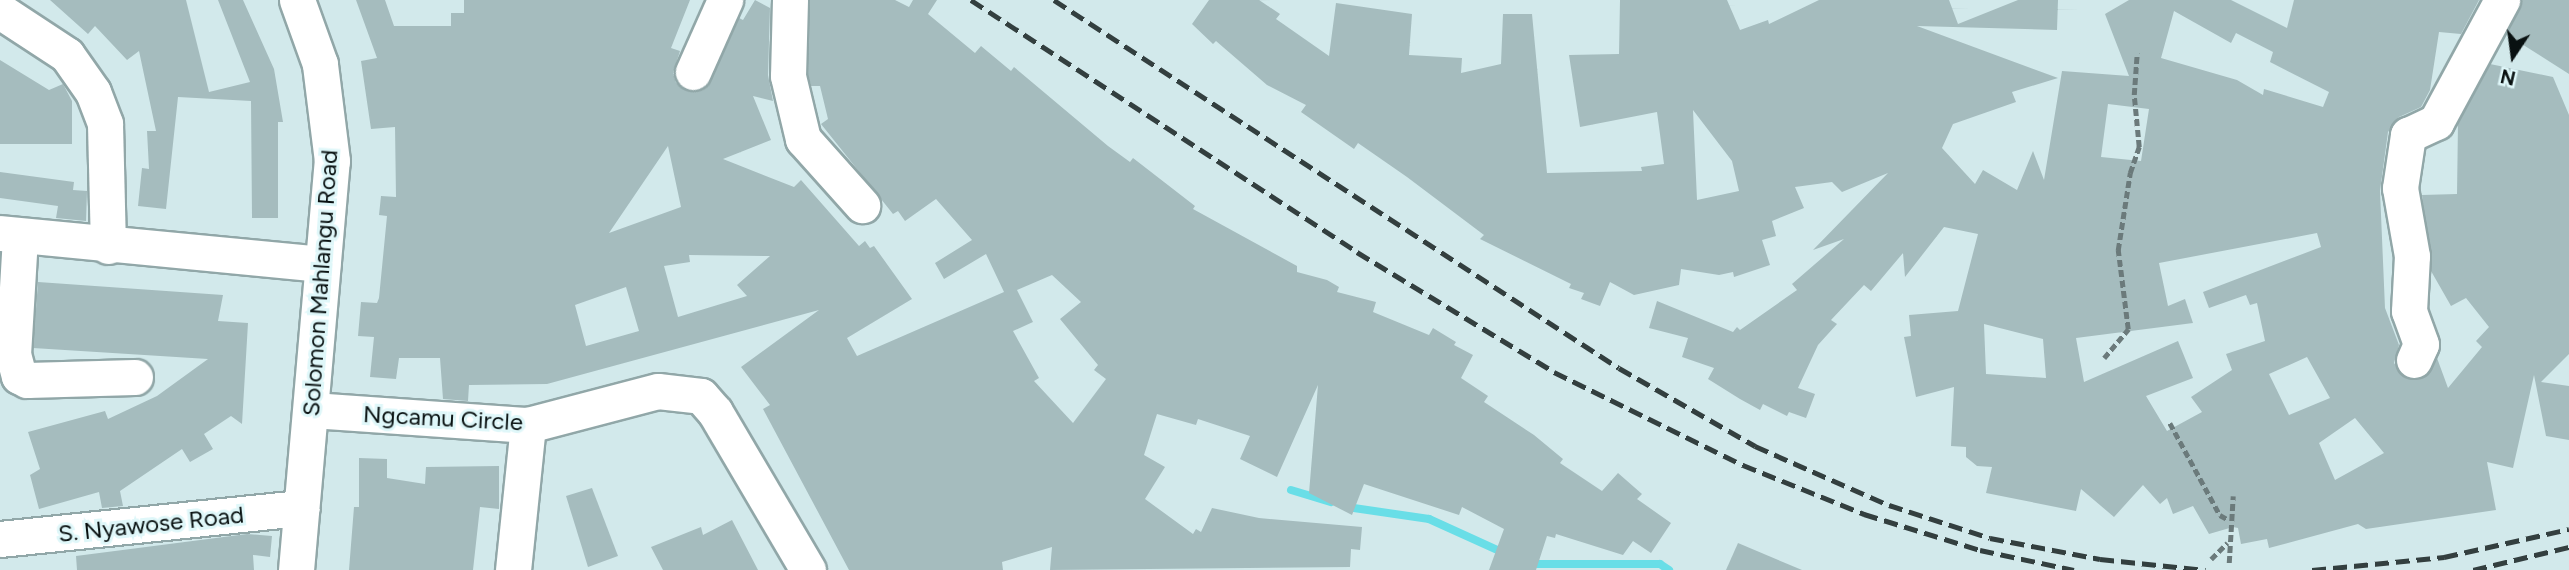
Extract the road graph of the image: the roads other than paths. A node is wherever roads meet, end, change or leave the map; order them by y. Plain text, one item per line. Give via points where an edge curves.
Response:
1 (297, 0) edge
2 (725, 0) edge
3 (790, 0) edge
4 (2502, 0) edge
5 (0, 11) edge
6 (692, 72) dead end
7 (862, 205) dead end
8 (10, 235) edge
9 (108, 246) junction
10 (323, 264) junction
11 (2414, 360) dead end
12 (135, 377) dead end
13 (312, 410) junction
14 (528, 425) junction
15 (301, 508) junction
16 (0, 539) edge
17 (296, 570) edge
18 (513, 570) edge
19 (808, 570) edge

1 - 10 street, Solomon Mahlangu Road via 320,64 327,109 332,161
2 - 6 street
3 - 7 street via 788,76 803,139
4 - 11 street via 2436,122 2408,135 2400,188 2413,256 2409,311 2421,344
5 - 9 street via 67,55 93,92 105,124
8 - 9 street
8 - 12 street via 13,354 19,376 27,380
9 - 10 street
10 - 13 street, Solomon Mahlangu Road
13 - 14 street, Ngcamu Circle
13 - 15 street, Solomon Mahlangu Road
14 - 18 street
14 - 19 street, Ngcamu Circle via 658,391 701,397 715,412
15 - 16 street, S. Nyawose Road
15 - 17 street, Solomon Mahlangu Road

